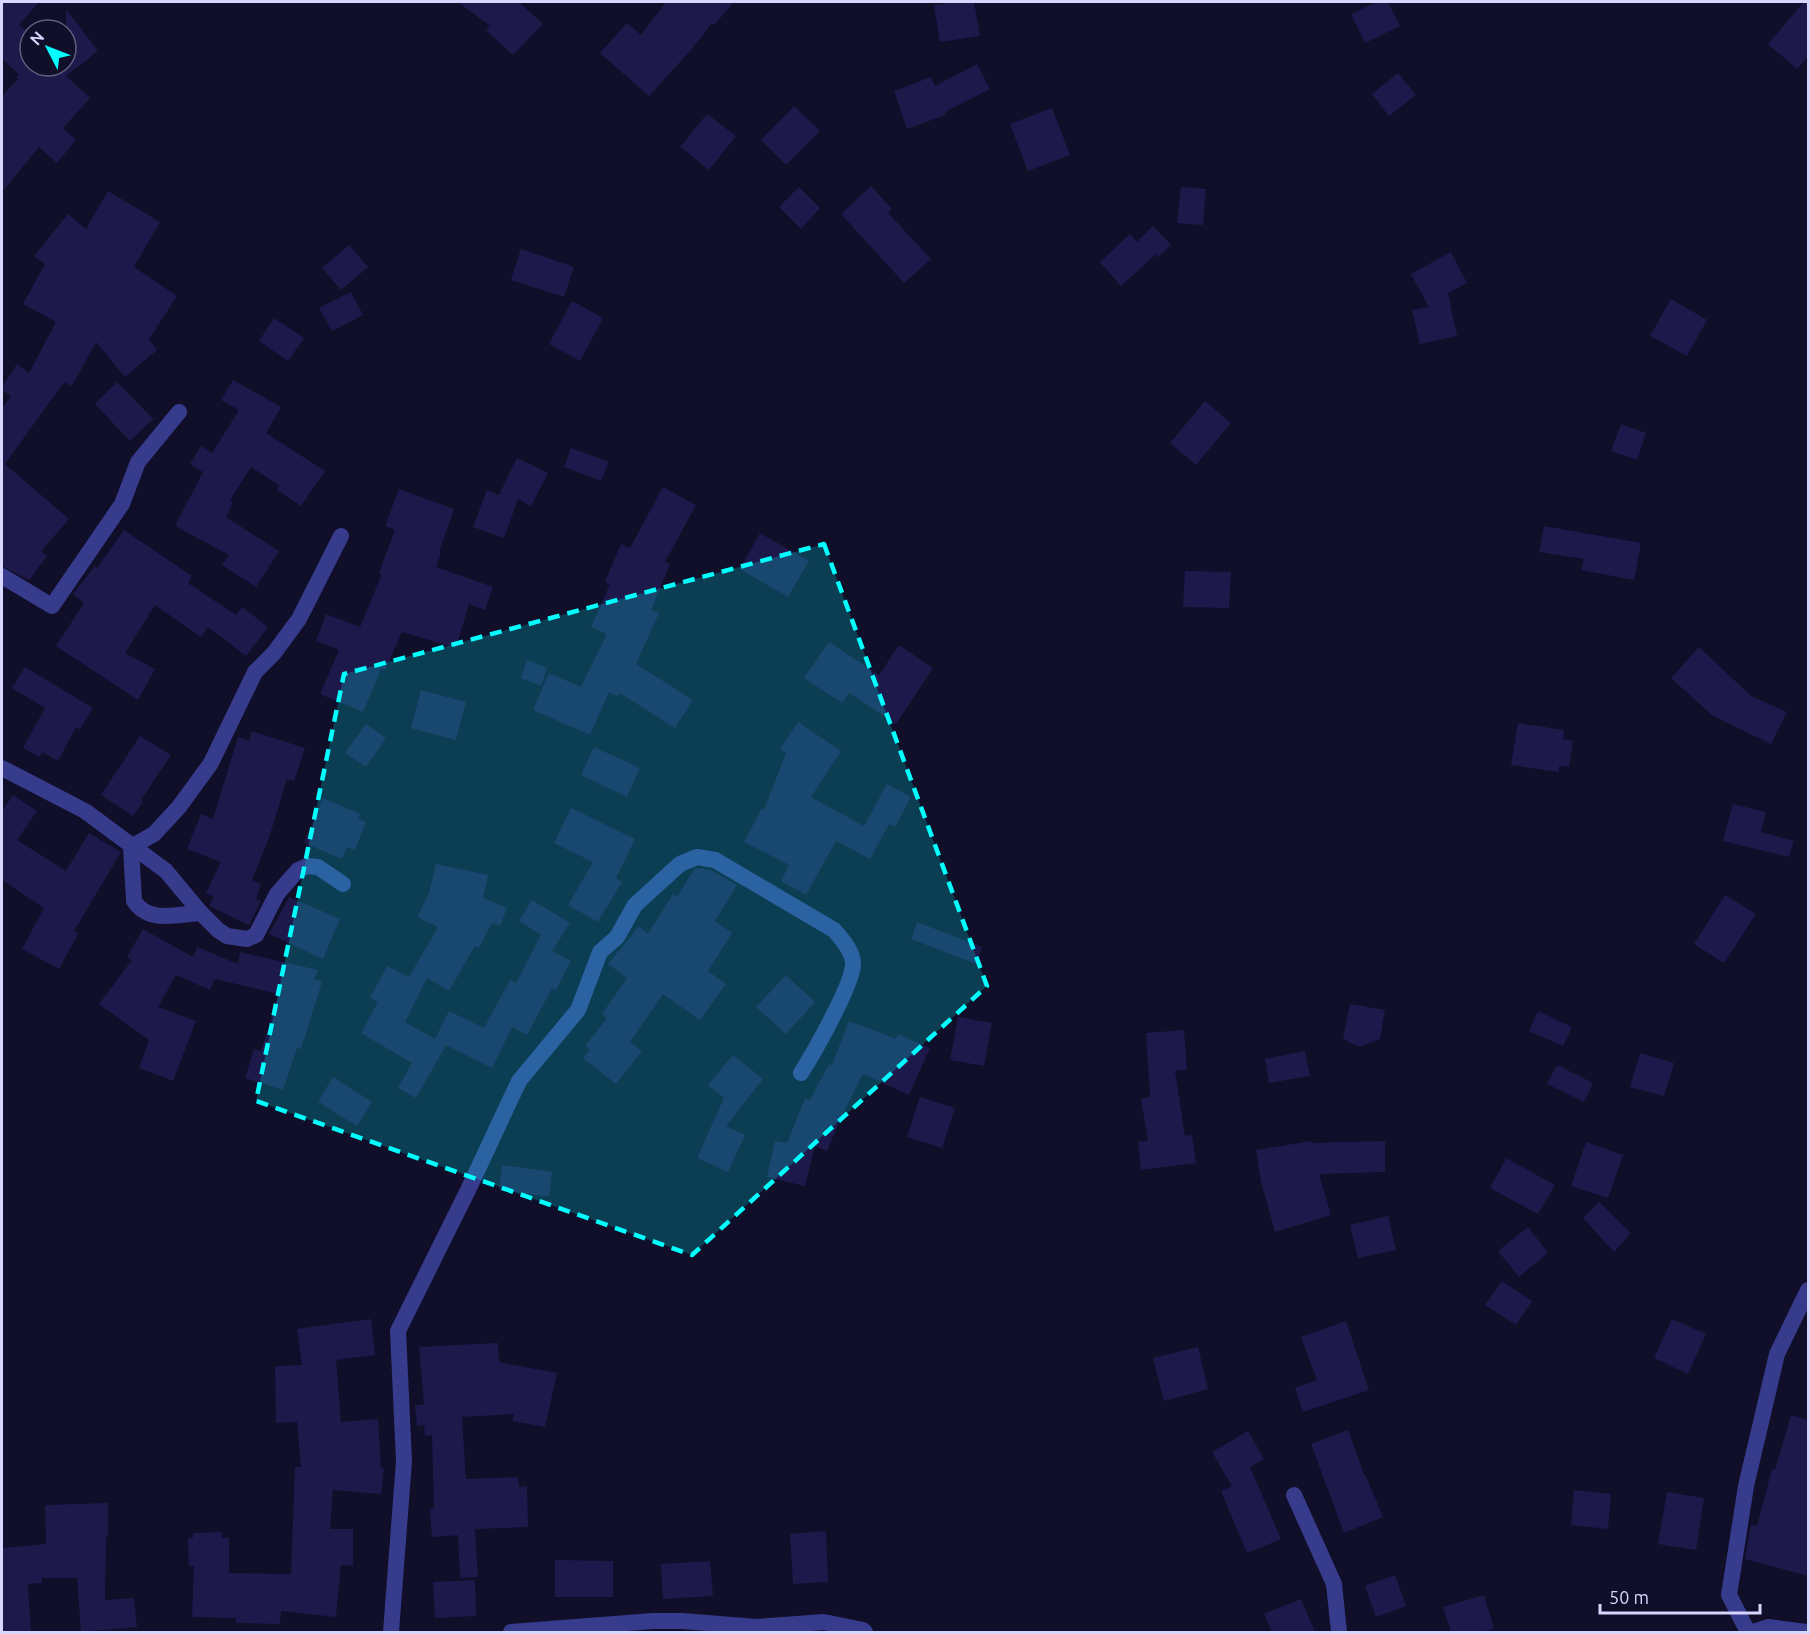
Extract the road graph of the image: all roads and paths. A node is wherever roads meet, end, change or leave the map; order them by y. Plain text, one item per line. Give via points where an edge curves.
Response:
1 (178, 412) dead end
2 (341, 536) dead end
3 (2, 576) edge
4 (2, 768) edge
5 (131, 847) junction
6 (343, 884) dead end
7 (201, 913) junction
8 (801, 1073) dead end
9 (1809, 1290) edge
10 (1294, 1495) dead end
11 (652, 1627) edge
12 (392, 1632) edge
13 (511, 1632) edge
14 (865, 1632) edge
15 (1339, 1632) edge
16 (1748, 1632) edge
17 (1753, 1632) edge
18 (1806, 1632) edge

1 - 3 street via 138,462 122,504 52,606
2 - 5 street via 299,619 255,672 211,763 154,834
4 - 5 street via 85,811
5 - 7 street via 165,871
5 - 7 street via 134,901 138,908 153,916
6 - 7 street via 318,867 298,870 278,894 256,935 247,939 227,936
8 - 12 street via 846,989 853,962 846,944 834,930 716,860 698,857 680,864 635,905 617,937 600,952 578,1010 519,1081 398,1331 404,1461
9 - 16 street via 1777,1354 1746,1486 1729,1595
10 - 15 street via 1334,1584
11 - 13 street via 642,1623
11 - 14 street via 719,1622 758,1627 824,1622
17 - 18 street via 1768,1627

